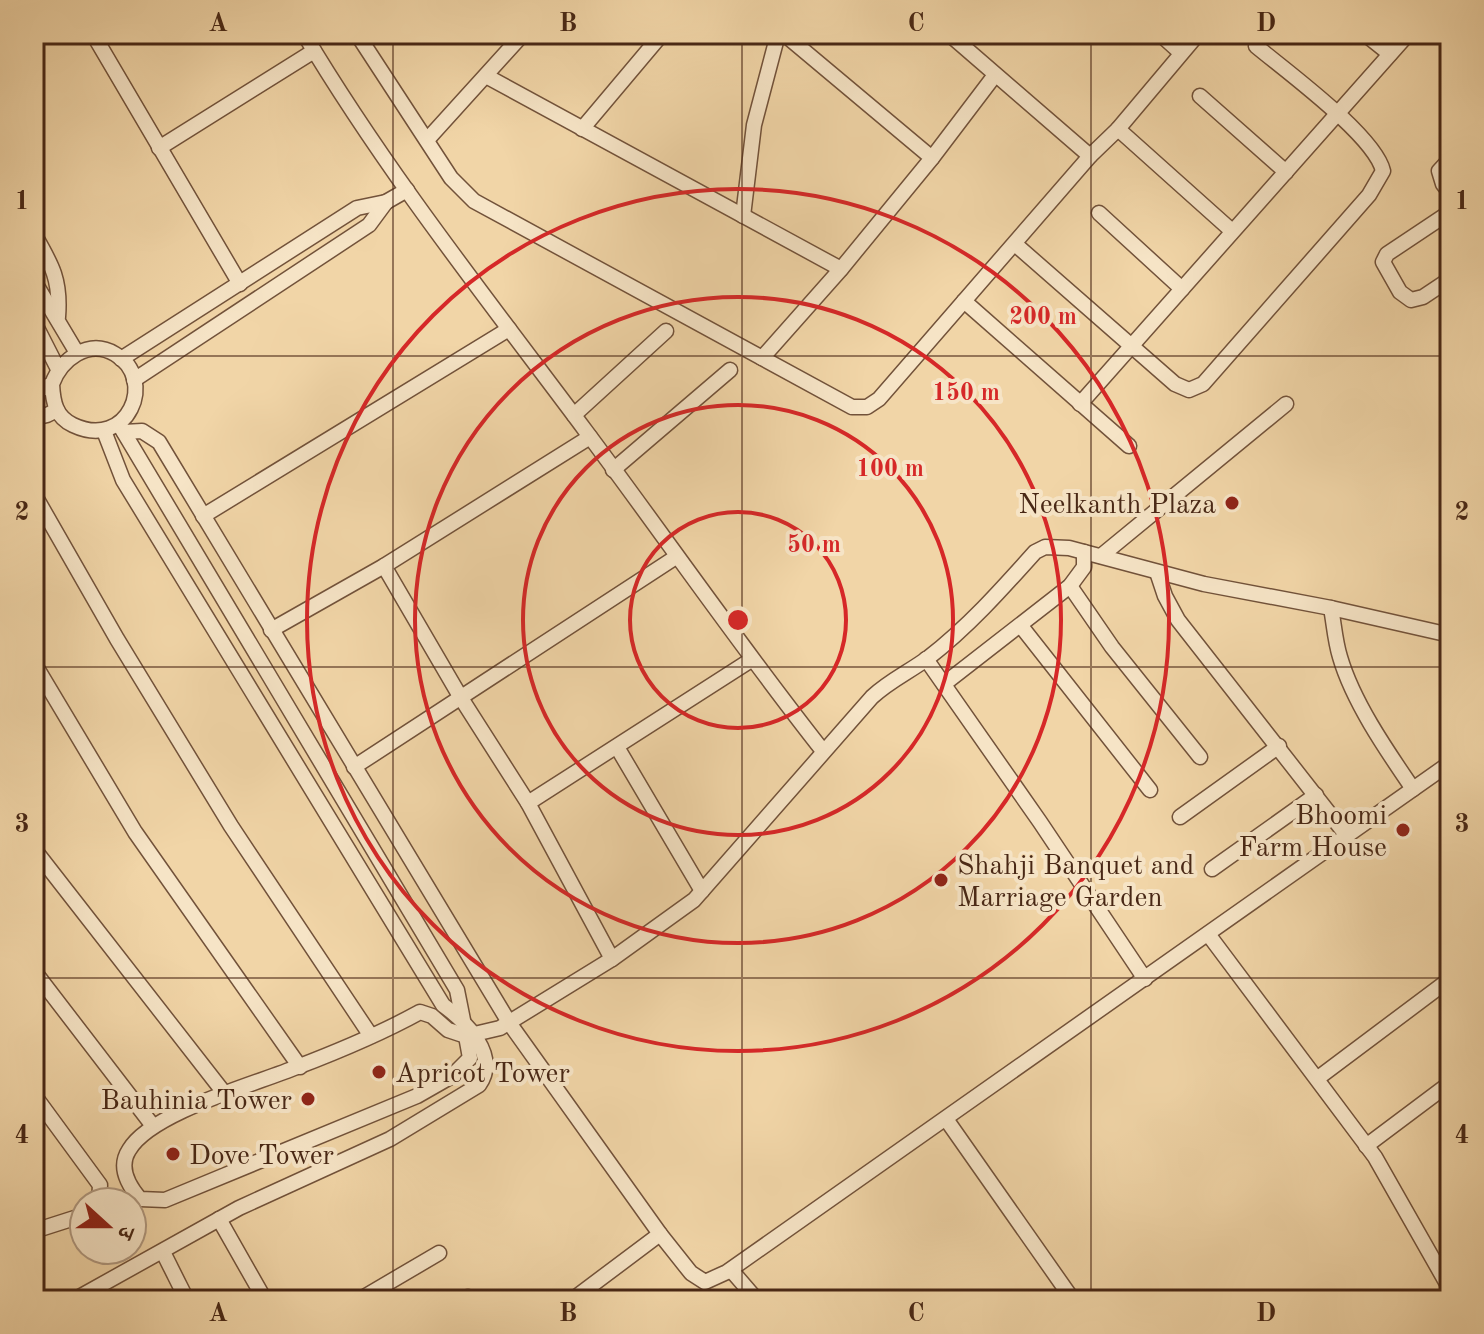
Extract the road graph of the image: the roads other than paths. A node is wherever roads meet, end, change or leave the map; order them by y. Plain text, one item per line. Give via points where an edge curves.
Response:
1 (304, 34) edge
2 (523, 34) edge
3 (662, 34) edge
4 (778, 34) edge
5 (784, 34) edge
6 (949, 34) edge
7 (1160, 34) edge
8 (1198, 34) edge
9 (1365, 34) edge
10 (1408, 34) edge
11 (95, 35) edge
12 (363, 37) edge
13 (1256, 46) dead end
14 (314, 51) junction
15 (1181, 53) junction
16 (1390, 54) junction
17 (995, 75) junction
18 (486, 76) junction
19 (1200, 96) dead end
20 (1336, 113) junction
21 (582, 129) junction
22 (1118, 129) junction
23 (427, 140) junction
24 (159, 148) junction
25 (1090, 156) junction
26 (932, 158) junction
27 (1450, 159) edge
28 (1286, 172) junction
29 (407, 190) junction
30 (1450, 193) edge
31 (386, 202) junction
32 (1450, 212) edge
33 (1099, 213) dead end
34 (743, 216) junction
35 (1232, 231) junction
36 (34, 234) edge
37 (1015, 244) junction
38 (841, 269) junction
39 (1450, 279) edge
40 (34, 281) edge
41 (240, 284) junction
42 (1182, 289) junction
43 (964, 301) junction
44 (58, 317) junction
45 (34, 322) edge
46 (509, 329) junction
47 (666, 331) dead end
48 (1132, 348) junction
49 (77, 353) junction
50 (762, 358) junction
51 (121, 359) junction
52 (58, 369) junction
53 (730, 370) dead end
54 (134, 380) junction
55 (52, 384) junction
56 (34, 393) edge
57 (1080, 404) junction
58 (1286, 404) dead end
59 (57, 410) junction
60 (574, 415) junction
61 (34, 418) edge
62 (122, 428) junction
63 (104, 431) junction
64 (590, 437) junction
65 (1129, 446) dead end
66 (613, 470) junction
67 (34, 494) edge
68 (203, 516) junction
69 (1084, 552) junction
70 (1101, 556) junction
71 (676, 557) junction
72 (384, 566) junction
73 (1157, 572) junction
74 (1070, 586) junction
75 (1331, 608) junction
76 (1021, 626) junction
77 (271, 630) junction
78 (1450, 635) edge
79 (926, 659) junction
80 (751, 660) junction
81 (34, 663) edge
82 (944, 684) junction
83 (461, 698) junction
84 (1279, 746) junction
85 (617, 747) junction
86 (823, 751) junction
87 (1200, 757) dead end
88 (1450, 763) edge
89 (354, 767) junction
90 (1413, 789) junction
91 (1150, 790) dead end
92 (1316, 795) junction
93 (528, 803) junction
94 (1180, 817) dead end
95 (1347, 836) junction
96 (34, 849) edge
97 (1212, 869) dead end
98 (702, 891) junction
99 (1208, 934) junction
100 (612, 959) junction
101 (34, 971) edge
102 (1145, 979) junction
103 (1450, 979) edge
104 (463, 1020) junction
105 (510, 1024) junction
106 (471, 1035) junction
107 (371, 1036) junction
108 (300, 1067) junction
109 (1318, 1078) junction
110 (1450, 1083) edge
111 (225, 1094) junction
112 (34, 1095) edge
113 (946, 1119) junction
114 (153, 1126) junction
115 (1366, 1146) junction
116 (100, 1186) edge
117 (219, 1219) junction
118 (68, 1220) edge
119 (34, 1231) edge
120 (660, 1234) junction
121 (163, 1252) junction
122 (439, 1253) dead end
123 (731, 1270) junction
124 (1450, 1289) edge
125 (591, 1294) edge
126 (74, 1300) edge
127 (187, 1300) edge
128 (265, 1300) edge
129 (359, 1300) edge
130 (572, 1300) edge
131 (757, 1300) edge
132 (1073, 1300) edge

1 - 14 street
2 - 18 street
3 - 21 street
4 - 34 street via 754,125
5 - 26 street
6 - 17 street
7 - 15 street
8 - 15 street
9 - 16 street
10 - 16 street
11 - 24 street
12 - 23 street
13 - 20 street
14 - 24 street
14 - 29 street
15 - 22 street
16 - 20 street
17 - 25 street
17 - 26 street
18 - 21 street
18 - 23 street
19 - 28 street
20 - 28 street
20 - 48 street via 1381,162 1379,181 1361,204 1196,389 1175,384
21 - 34 street
22 - 25 street
22 - 35 street
23 - 50 street via 451,178 474,201
24 - 41 street
25 - 37 street
26 - 38 street
27 - 30 street via 1439,171
28 - 35 street
29 - 31 street
29 - 46 street
31 - 41 street via 357,208
31 - 54 street via 369,225
32 - 39 street via 1387,254 1383,262 1400,292 1411,300
33 - 42 street
34 - 38 street
35 - 42 street
36 - 44 street via 59,287
37 - 43 street
37 - 48 street
38 - 50 street
40 - 44 street
41 - 51 street
42 - 48 street
43 - 50 street via 867,407 843,404
43 - 57 street
44 - 49 street
45 - 52 street
46 - 60 street
46 - 68 street
47 - 60 street
48 - 57 street
49 - 51 street via 100,348
49 - 52 street
51 - 54 street
52 - 55 street
53 - 66 street
54 - 62 street via 135,396
55 - 56 street
55 - 59 street
57 - 65 street
58 - 70 street
59 - 61 street
59 - 63 street via 64,421 88,432
60 - 64 street
62 - 63 street
62 - 68 street via 142,431 159,442
62 - 104 street via 457,990
63 - 104 street via 123,480 443,1005
64 - 66 street
64 - 72 street
66 - 71 street
67 - 107 street via 231,826
68 - 77 street
69 - 70 street
69 - 74 street via 1084,567
69 - 79 street via 1045,547 1035,552 972,621
70 - 73 street
71 - 80 street
71 - 83 street
72 - 77 street
72 - 83 street
73 - 75 street
73 - 84 street via 1178,620
74 - 76 street
74 - 87 street
75 - 78 street
75 - 90 street via 1350,684
76 - 82 street
76 - 91 street
77 - 89 street
79 - 82 street
79 - 86 street via 888,682
80 - 85 street
80 - 86 street
81 - 108 street via 135,832
82 - 102 street
83 - 89 street
83 - 93 street
84 - 92 street
84 - 94 street
85 - 93 street
85 - 98 street
86 - 98 street
88 - 90 street
89 - 105 street
90 - 95 street
92 - 95 street
92 - 97 street
93 - 100 street
95 - 99 street
96 - 111 street
98 - 100 street
99 - 102 street
99 - 109 street
100 - 105 street
101 - 114 street
102 - 113 street
103 - 109 street
104 - 106 street
105 - 106 street
105 - 120 street
106 - 107 street via 448,1030 420,1012
106 - 114 street via 470,1058 463,1068 417,1096 165,1200 140,1199 124,1172 129,1148
106 - 117 street via 485,1067 484,1078 471,1092 390,1139
107 - 108 street
108 - 111 street
109 - 115 street
110 - 115 street
111 - 114 street
112 - 116 street
113 - 123 street
113 - 132 street
115 - 124 street
117 - 121 street
117 - 128 street
118 - 119 street
120 - 123 street via 697,1279 714,1280
120 - 125 street
121 - 126 street
121 - 127 street
122 - 129 street
123 - 131 street
125 - 130 street

